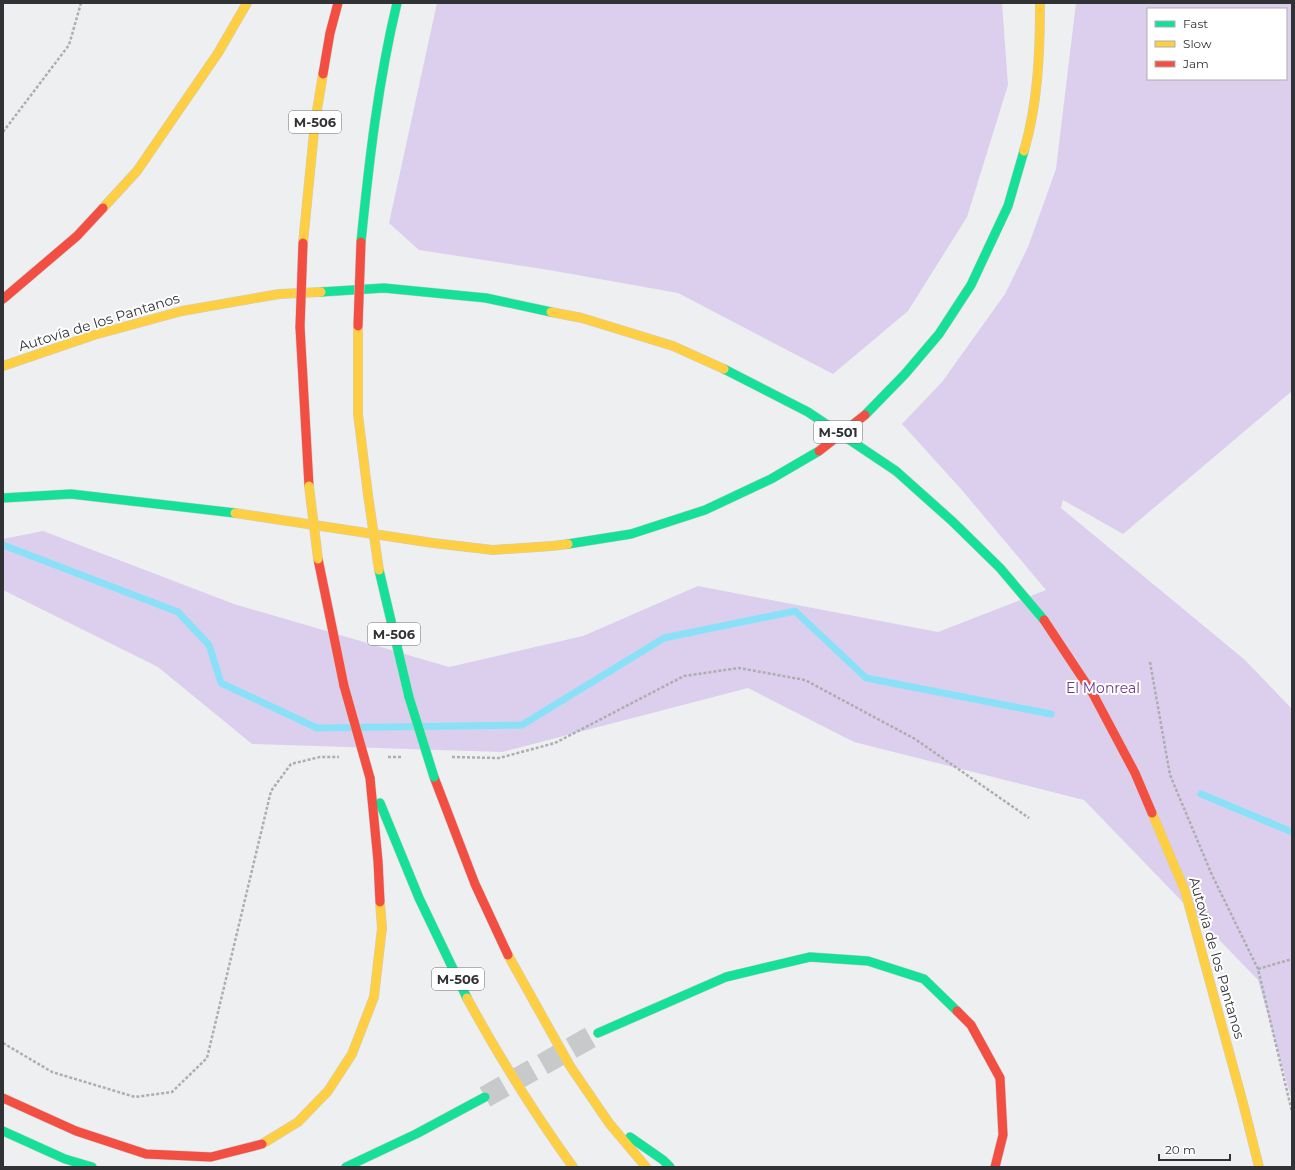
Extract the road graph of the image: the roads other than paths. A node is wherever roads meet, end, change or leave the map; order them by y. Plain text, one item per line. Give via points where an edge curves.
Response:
1 (247, 3) edge
2 (338, 3) edge
3 (397, 3) edge
4 (1040, 3) edge
5 (3, 299) edge
6 (3, 366) edge
7 (3, 498) edge
8 (370, 778) junction
9 (598, 1033) tunnel mouth
10 (485, 1097) tunnel mouth
11 (3, 1098) edge
12 (609, 1123) junction
13 (3, 1131) edge
14 (92, 1167) edge
15 (346, 1167) edge
16 (573, 1167) edge
17 (646, 1167) edge
18 (670, 1167) edge
19 (995, 1167) edge
20 (1259, 1167) edge

1 - 5 main road via 218,53 137,171 77,236
2 - 8 main road, M-506, bridge via 330,33 315,122 303,243 300,327 309,486 318,559 344,686
3 - 12 main road, M-506, bridge via 388,38 371,143 361,242 358,326 358,414 379,570 409,698 434,777 475,884 510,960 570,1066
4 - 7 main road, bridge via 1040,53 1030,128 1008,206 971,285 939,334 865,415 819,451 771,479 705,510 631,534 552,546 500,550 433,543 230,512 72,494
6 - 20 main road, Autovía de los Pantanos / M-501 via 182,311 279,294 384,288 486,298 582,318 673,346 808,412 896,471 1000,568 1045,621 1093,694 1135,773 1185,891
8 - 11 main road via 382,928 374,996 352,1054 328,1090 298,1122 262,1144 211,1157 146,1154 76,1131
8 - 16 main road, M-506 via 403,862 439,942 494,1048 527,1103
9 - 19 main road via 726,977 810,957 868,961 924,979 972,1025 1000,1078 1003,1134
10 - 15 main road via 416,1134
12 - 17 main road, M-506
12 - 18 main road
13 - 14 main road via 65,1159

